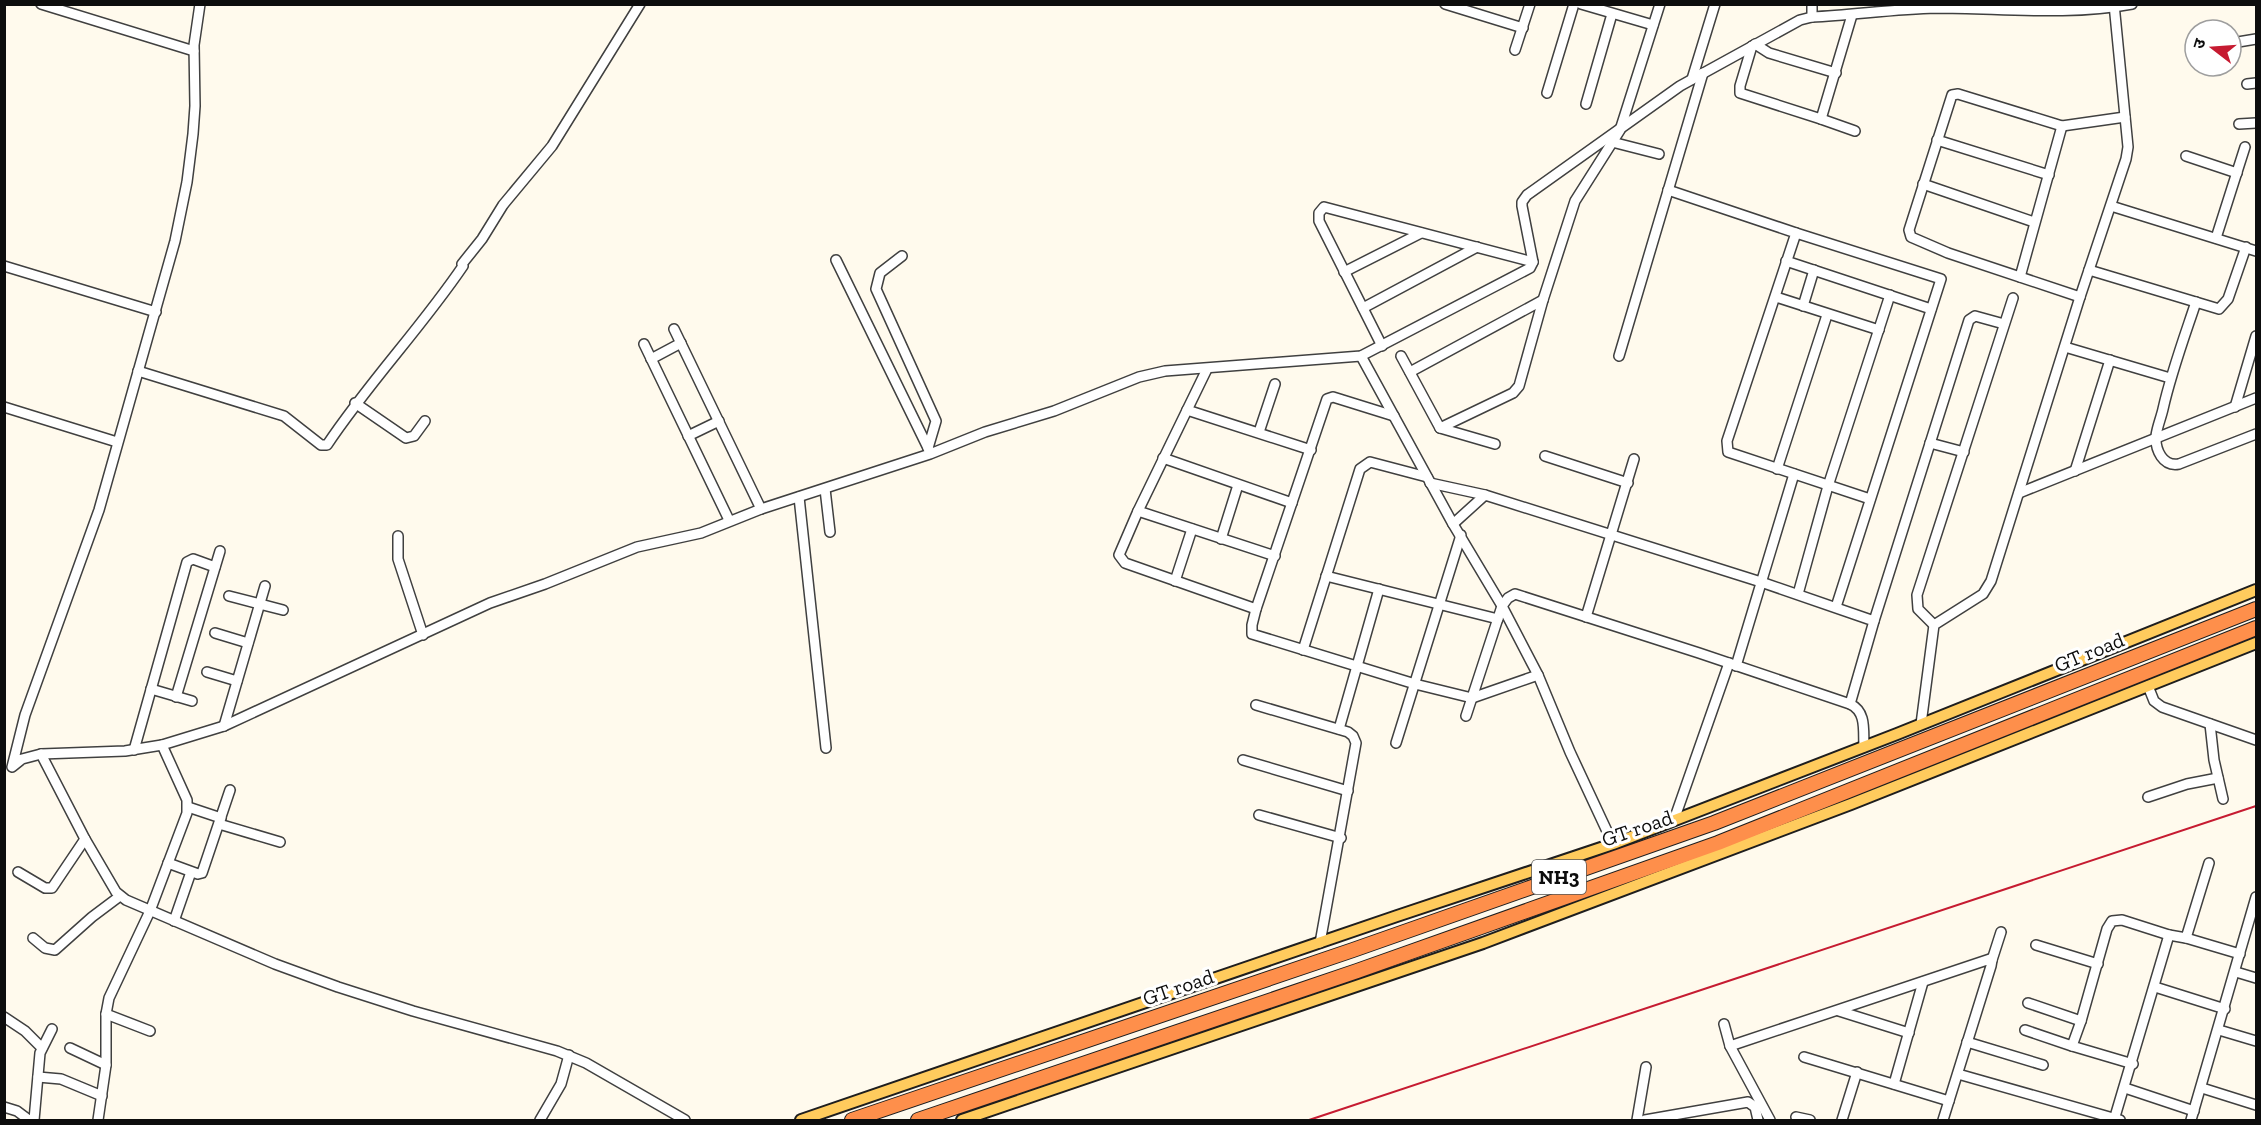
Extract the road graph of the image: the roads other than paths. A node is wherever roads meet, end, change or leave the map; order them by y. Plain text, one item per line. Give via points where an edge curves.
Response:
1 (41, 4) edge
2 (200, 4) edge
3 (640, 4) edge
4 (1445, 4) edge
5 (1530, 4) edge
6 (1574, 4) edge
7 (1581, 4) edge
8 (1660, 4) edge
9 (1715, 4) edge
10 (1812, 4) edge
11 (2132, 4) edge
12 (2114, 6) edge
13 (1948, 7) edge
14 (2005, 7) edge
15 (1612, 14) junction
16 (1852, 15) junction
17 (1812, 17) junction
18 (1653, 25) junction
19 (1522, 27) junction
20 (1753, 45) junction
21 (1515, 50) dead end
22 (194, 51) junction
23 (1836, 73) junction
24 (1703, 74) junction
25 (1692, 80) junction
26 (1547, 93) dead end
27 (1586, 105) dead end
28 (2125, 117) junction
29 (1821, 119) junction
30 (2256, 123) edge
31 (2238, 124) dead end
32 (2062, 126) junction
33 (1620, 130) junction
34 (1855, 131) dead end
35 (1937, 140) junction
36 (1612, 142) junction
37 (2245, 147) dead end
38 (1659, 154) dead end
39 (2186, 156) dead end
40 (2237, 173) junction
41 (2049, 175) junction
42 (1923, 184) junction
43 (1668, 190) junction
44 (2111, 206) junction
45 (2034, 222) junction
46 (1422, 233) junction
47 (1796, 233) junction
48 (2216, 238) junction
49 (1477, 247) junction
50 (2246, 247) junction
51 (2256, 251) edge
52 (902, 256) dead end
53 (836, 260) dead end
54 (1786, 261) junction
55 (1533, 262) junction
56 (4, 266) edge
57 (1814, 270) junction
58 (2089, 270) junction
59 (1344, 272) junction
60 (2020, 277) junction
61 (1890, 296) junction
62 (1776, 297) junction
63 (2080, 297) junction
64 (2013, 298) dead end
65 (1543, 300) junction
66 (2196, 302) junction
67 (1803, 306) junction
68 (1363, 308) junction
69 (1931, 309) junction
70 (156, 312) junction
71 (1827, 315) junction
72 (2004, 324) junction
73 (674, 329) dead end
74 (1879, 330) junction
75 (2256, 336) edge
76 (681, 343) junction
77 (644, 344) dead end
78 (1382, 346) junction
79 (2065, 347) junction
80 (1361, 356) junction
81 (1401, 356) dead end
82 (1619, 356) dead end
83 (651, 359) junction
84 (2110, 360) junction
85 (1207, 369) junction
86 (138, 370) junction
87 (1410, 372) junction
88 (2170, 378) junction
89 (1275, 384) dead end
90 (2256, 398) edge
91 (355, 404) junction
92 (4, 407) edge
93 (2235, 407) junction
94 (1187, 410) junction
95 (1394, 416) junction
96 (425, 421) dead end
97 (719, 421) junction
98 (1440, 428) junction
99 (1259, 432) junction
100 (2256, 434) edge
101 (688, 436) junction
102 (2156, 438) junction
103 (117, 442) junction
104 (1930, 443) junction
105 (1495, 444) dead end
106 (1311, 450) junction
107 (929, 451) junction
108 (1964, 452) junction
109 (1545, 456) dead end
110 (1163, 458) junction
111 (1634, 459) dead end
112 (1777, 469) junction
113 (2075, 471) junction
114 (1794, 474) junction
115 (1429, 480) junction
116 (1628, 483) junction
117 (1238, 485) junction
118 (1828, 486) junction
119 (825, 489) junction
120 (2019, 493) junction
121 (1485, 495) junction
122 (799, 497) junction
123 (1870, 499) junction
124 (1292, 504) junction
125 (761, 509) junction
126 (1138, 511) junction
127 (729, 520) junction
128 (1453, 524) junction
129 (1192, 529) junction
130 (830, 532) dead end
131 (1461, 535) junction
132 (398, 536) dead end
133 (1612, 536) junction
134 (1221, 539) junction
135 (220, 550) dead end
136 (1275, 556) junction
137 (215, 567) junction
138 (1326, 576) junction
139 (1175, 581) junction
140 (1761, 582) junction
141 (265, 586) dead end
142 (1380, 589) junction
143 (2256, 590) edge
144 (1798, 594) junction
145 (229, 597) dead end
146 (1440, 603) junction
147 (259, 604) junction
148 (1502, 606) junction
149 (1836, 607) junction
150 (1256, 609) junction
151 (2256, 609) edge
152 (283, 610) dead end
153 (1586, 617) junction
154 (1498, 619) junction
155 (1874, 621) junction
156 (1934, 625) junction
157 (2256, 628) edge
158 (215, 633) dead end
159 (423, 635) junction
160 (248, 643) junction
161 (2256, 643) edge
162 (1303, 650) junction
163 (1733, 665) junction
164 (1358, 666) junction
165 (207, 672) dead end
166 (1538, 675) junction
167 (237, 681) junction
168 (1415, 684) junction
169 (2148, 686) junction
170 (151, 689) junction
171 (176, 697) junction
172 (1472, 698) junction
173 (192, 701) dead end
174 (1850, 704) junction
175 (1256, 705) dead end
176 (1466, 716) dead end
177 (1921, 724) junction
178 (2210, 724) junction
179 (224, 726) junction
180 (1339, 729) junction
181 (2256, 740) edge
182 (1396, 743) dead end
183 (162, 745) junction
184 (1864, 747) junction
185 (826, 748) dead end
186 (135, 750) junction
187 (41, 754) junction
188 (1243, 760) dead end
189 (8, 764) edge
190 (2218, 778) junction
191 (230, 790) dead end
192 (1348, 791) junction
193 (2148, 797) dead end
194 (2223, 799) dead end
195 (188, 807) junction
196 (1259, 815) dead end
197 (1674, 820) junction
198 (220, 821) junction
199 (1341, 838) junction
200 (85, 839) junction
201 (280, 842) dead end
202 (1613, 844) junction
203 (168, 863) junction
204 (2210, 863) dead end
205 (18, 872) dead end
206 (191, 872) junction
207 (120, 896) junction
208 (2256, 897) edge
209 (150, 911) junction
210 (2254, 914) edge
211 (174, 921) junction
212 (2001, 932) dead end
213 (2169, 935) junction
214 (33, 938) dead end
215 (2186, 938) junction
216 (1320, 943) junction
217 (2036, 945) dead end
218 (2240, 954) junction
219 (1992, 960) junction
220 (2098, 964) junction
221 (2236, 972) junction
222 (2256, 978) edge
223 (1923, 982) junction
224 (2155, 987) junction
225 (2028, 1003) dead end
226 (2225, 1009) junction
227 (1839, 1011) junction
228 (106, 1014) junction
229 (4, 1017) edge
230 (2081, 1021) junction
231 (1724, 1024) dead end
232 (52, 1029) dead end
233 (2025, 1030) dead end
234 (2219, 1030) junction
235 (150, 1031) dead end
236 (1909, 1033) junction
237 (2256, 1041) edge
238 (1967, 1042) junction
239 (1730, 1046) junction
240 (2072, 1046) junction
241 (42, 1048) junction
242 (70, 1048) dead end
243 (569, 1056) junction
244 (1804, 1056) dead end
245 (2133, 1064) junction
246 (106, 1065) junction
247 (2043, 1065) dead end
248 (1646, 1067) dead end
249 (1857, 1072) junction
250 (1958, 1074) junction
251 (38, 1077) junction
252 (1894, 1084) junction
253 (2125, 1088) junction
254 (2202, 1088) junction
255 (102, 1096) junction
256 (1949, 1101) junction
257 (2256, 1104) edge
258 (4, 1107) edge
259 (2193, 1116) edge
260 (1796, 1117) dead end
261 (31, 1120) edge
262 (98, 1120) edge
263 (540, 1120) edge
264 (685, 1120) edge
265 (801, 1120) edge
266 (852, 1120) edge
267 (918, 1120) edge
268 (962, 1120) edge
269 (1637, 1120) edge
270 (1645, 1120) edge
271 (1758, 1120) edge
272 (1770, 1120) edge
273 (1810, 1120) edge
274 (1842, 1120) edge
275 (1943, 1120) edge
276 (2116, 1120) edge

1 - 22 street
2 - 22 street
3 - 91 street via 552,146 503,205 447,289
4 - 19 street
5 - 19 street
6 - 26 street
7 - 15 street
8 - 18 street
9 - 25 street
10 - 17 street
11 - 12 street
12 - 14 street
12 - 28 street
13 - 14 street
13 - 16 street
15 - 18 street
15 - 27 street
16 - 17 street
16 - 23 street
17 - 20 street
18 - 33 street
19 - 21 street
20 - 23 street
20 - 24 street
20 - 29 street via 1740,93
22 - 70 street via 195,106 187,182
23 - 29 street
24 - 25 street
24 - 43 street
25 - 33 street
28 - 32 street
28 - 44 street via 2128,147
29 - 34 street
30 - 31 street
32 - 35 street via 1954,94
32 - 41 street
33 - 36 street
33 - 55 street via 1524,198 1522,206
35 - 41 street
35 - 42 street
36 - 38 street
36 - 65 street via 1575,201
37 - 40 street
39 - 40 street
40 - 48 street
41 - 45 street
42 - 45 street
42 - 60 street via 1909,230 1911,237
43 - 47 street
43 - 82 street
44 - 48 street
44 - 58 street
45 - 60 street
46 - 49 street
46 - 59 street
46 - 59 street via 1324,207 1319,221
47 - 54 street
47 - 69 street via 1941,279
48 - 50 street
49 - 55 street
49 - 68 street
50 - 51 street
50 - 66 street via 2222,307 2215,309
52 - 107 street via 880,273 876,289 936,421
53 - 107 street
54 - 57 street
54 - 62 street
55 - 78 street via 1530,268
56 - 70 street
57 - 61 street
57 - 67 street
58 - 63 street
58 - 66 street
59 - 68 street
60 - 63 street
61 - 69 street
61 - 74 street
62 - 67 street
62 - 112 street via 1726,447 1731,454
63 - 79 street
64 - 72 street
65 - 87 street
65 - 98 street via 1516,391
66 - 88 street
67 - 71 street
68 - 78 street
69 - 123 street
70 - 86 street
71 - 74 street
71 - 112 street
72 - 104 street via 1980,316 1970,320
72 - 108 street
73 - 76 street
74 - 118 street
75 - 93 street
76 - 83 street
76 - 97 street
77 - 83 street
78 - 80 street
79 - 84 street
79 - 120 street
80 - 85 street
80 - 95 street
81 - 87 street
83 - 101 street
84 - 88 street
84 - 113 street
85 - 94 street
85 - 107 street via 1139,376 1054,411
86 - 91 street via 284,416 321,446 327,445
86 - 103 street
87 - 98 street
88 - 102 street
89 - 99 street
90 - 93 street
91 - 96 street via 406,438 414,436
92 - 103 street
93 - 102 street
94 - 99 street
94 - 110 street
95 - 106 street via 1330,397
95 - 115 street
97 - 101 street
97 - 125 street
98 - 105 street
99 - 106 street
100 - 102 street via 2173,465 2163,460
101 - 127 street
102 - 113 street
103 - 189 street via 99,510
104 - 108 street
104 - 155 street
106 - 124 street
107 - 119 street
108 - 156 street via 1917,595 1918,609
109 - 116 street
110 - 117 street
110 - 126 street
111 - 116 street
112 - 114 street
113 - 120 street
114 - 118 street
114 - 140 street
115 - 121 street
115 - 128 street
115 - 138 street via 1370,462 1362,465
116 - 133 street
117 - 124 street
117 - 134 street
118 - 123 street
118 - 144 street
119 - 122 street
119 - 130 street
120 - 156 street via 1987,589
121 - 128 street
121 - 133 street
122 - 125 street
122 - 185 street
123 - 149 street
124 - 136 street
125 - 127 street
126 - 129 street
126 - 139 street via 1120,549 1120,560
127 - 159 street via 701,533 628,551 496,601
128 - 131 street
129 - 134 street
129 - 139 street
131 - 146 street
131 - 148 street
132 - 159 street via 398,559
133 - 140 street
133 - 153 street
134 - 136 street
135 - 137 street
136 - 150 street
137 - 170 street via 193,559 187,562
137 - 171 street
138 - 142 street
138 - 162 street
139 - 150 street
140 - 144 street
140 - 163 street
141 - 147 street
142 - 146 street
142 - 164 street
143 - 177 main road
144 - 149 street
145 - 147 street
146 - 154 street
146 - 168 street
147 - 152 street
147 - 160 street
148 - 153 street via 1515,594
148 - 154 street
148 - 166 street
149 - 155 street
150 - 162 street via 1252,634
151 - 266 highway, GT road / NH3 via 1714,823
153 - 163 street
154 - 172 street
155 - 174 street
156 - 177 street
157 - 267 highway, GT road / NH3 via 1718,843 1368,968
158 - 160 street
159 - 179 street
160 - 167 street
161 - 169 main road
162 - 164 street
163 - 174 street
163 - 197 street
164 - 168 street
164 - 180 street
165 - 167 street
166 - 172 street
166 - 202 street
167 - 179 street
168 - 172 street
168 - 182 street
169 - 178 street via 2159,705
169 - 268 main road via 1851,804 1483,943
170 - 171 street
170 - 186 street
171 - 173 street
172 - 176 street
174 - 184 street via 1862,714
175 - 180 street
177 - 184 main road
178 - 181 street
178 - 190 street
179 - 183 street
180 - 192 street via 1353,736 1356,743
183 - 186 street
183 - 195 street
184 - 197 main road
186 - 187 street
187 - 189 street
187 - 200 street
188 - 192 street
190 - 193 street
190 - 194 street
191 - 198 street
192 - 199 street
195 - 198 street
195 - 203 street
196 - 199 street
197 - 202 main road
198 - 201 street
198 - 206 street via 202,873
199 - 216 street
200 - 205 street via 52,888
200 - 207 street
202 - 216 main road
203 - 206 street
203 - 209 street
204 - 215 street
206 - 211 street
207 - 209 street
207 - 214 street via 55,950 45,948
208 - 210 street
209 - 211 street
209 - 228 street via 109,998
210 - 218 street
211 - 243 street via 338,987
212 - 219 street
213 - 215 street
213 - 220 street via 2115,919 2109,924
213 - 224 street
215 - 218 street
216 - 265 main road
217 - 220 street
218 - 221 street
219 - 223 street
219 - 238 street
220 - 230 street
221 - 222 street
221 - 226 street
223 - 227 street
223 - 236 street
224 - 226 street
224 - 245 street
225 - 230 street
226 - 234 street
227 - 236 street
227 - 239 street
228 - 235 street
228 - 246 street
229 - 241 street
230 - 240 street
231 - 239 street
232 - 241 street
233 - 240 street
234 - 237 street
234 - 254 street
236 - 252 street
238 - 247 street
238 - 250 street
239 - 272 street
240 - 245 street
241 - 251 street
242 - 246 street
243 - 263 street via 558,1091
243 - 264 street
244 - 249 street
245 - 253 street
246 - 255 street
248 - 269 street
249 - 252 street
249 - 274 street
250 - 256 street
250 - 276 street
251 - 255 street via 61,1079
251 - 261 street
252 - 256 street
253 - 259 street
253 - 276 street
254 - 257 street
254 - 259 street
255 - 262 street
256 - 275 street
258 - 261 street
260 - 273 street
270 - 271 street via 1748,1102 1755,1107

